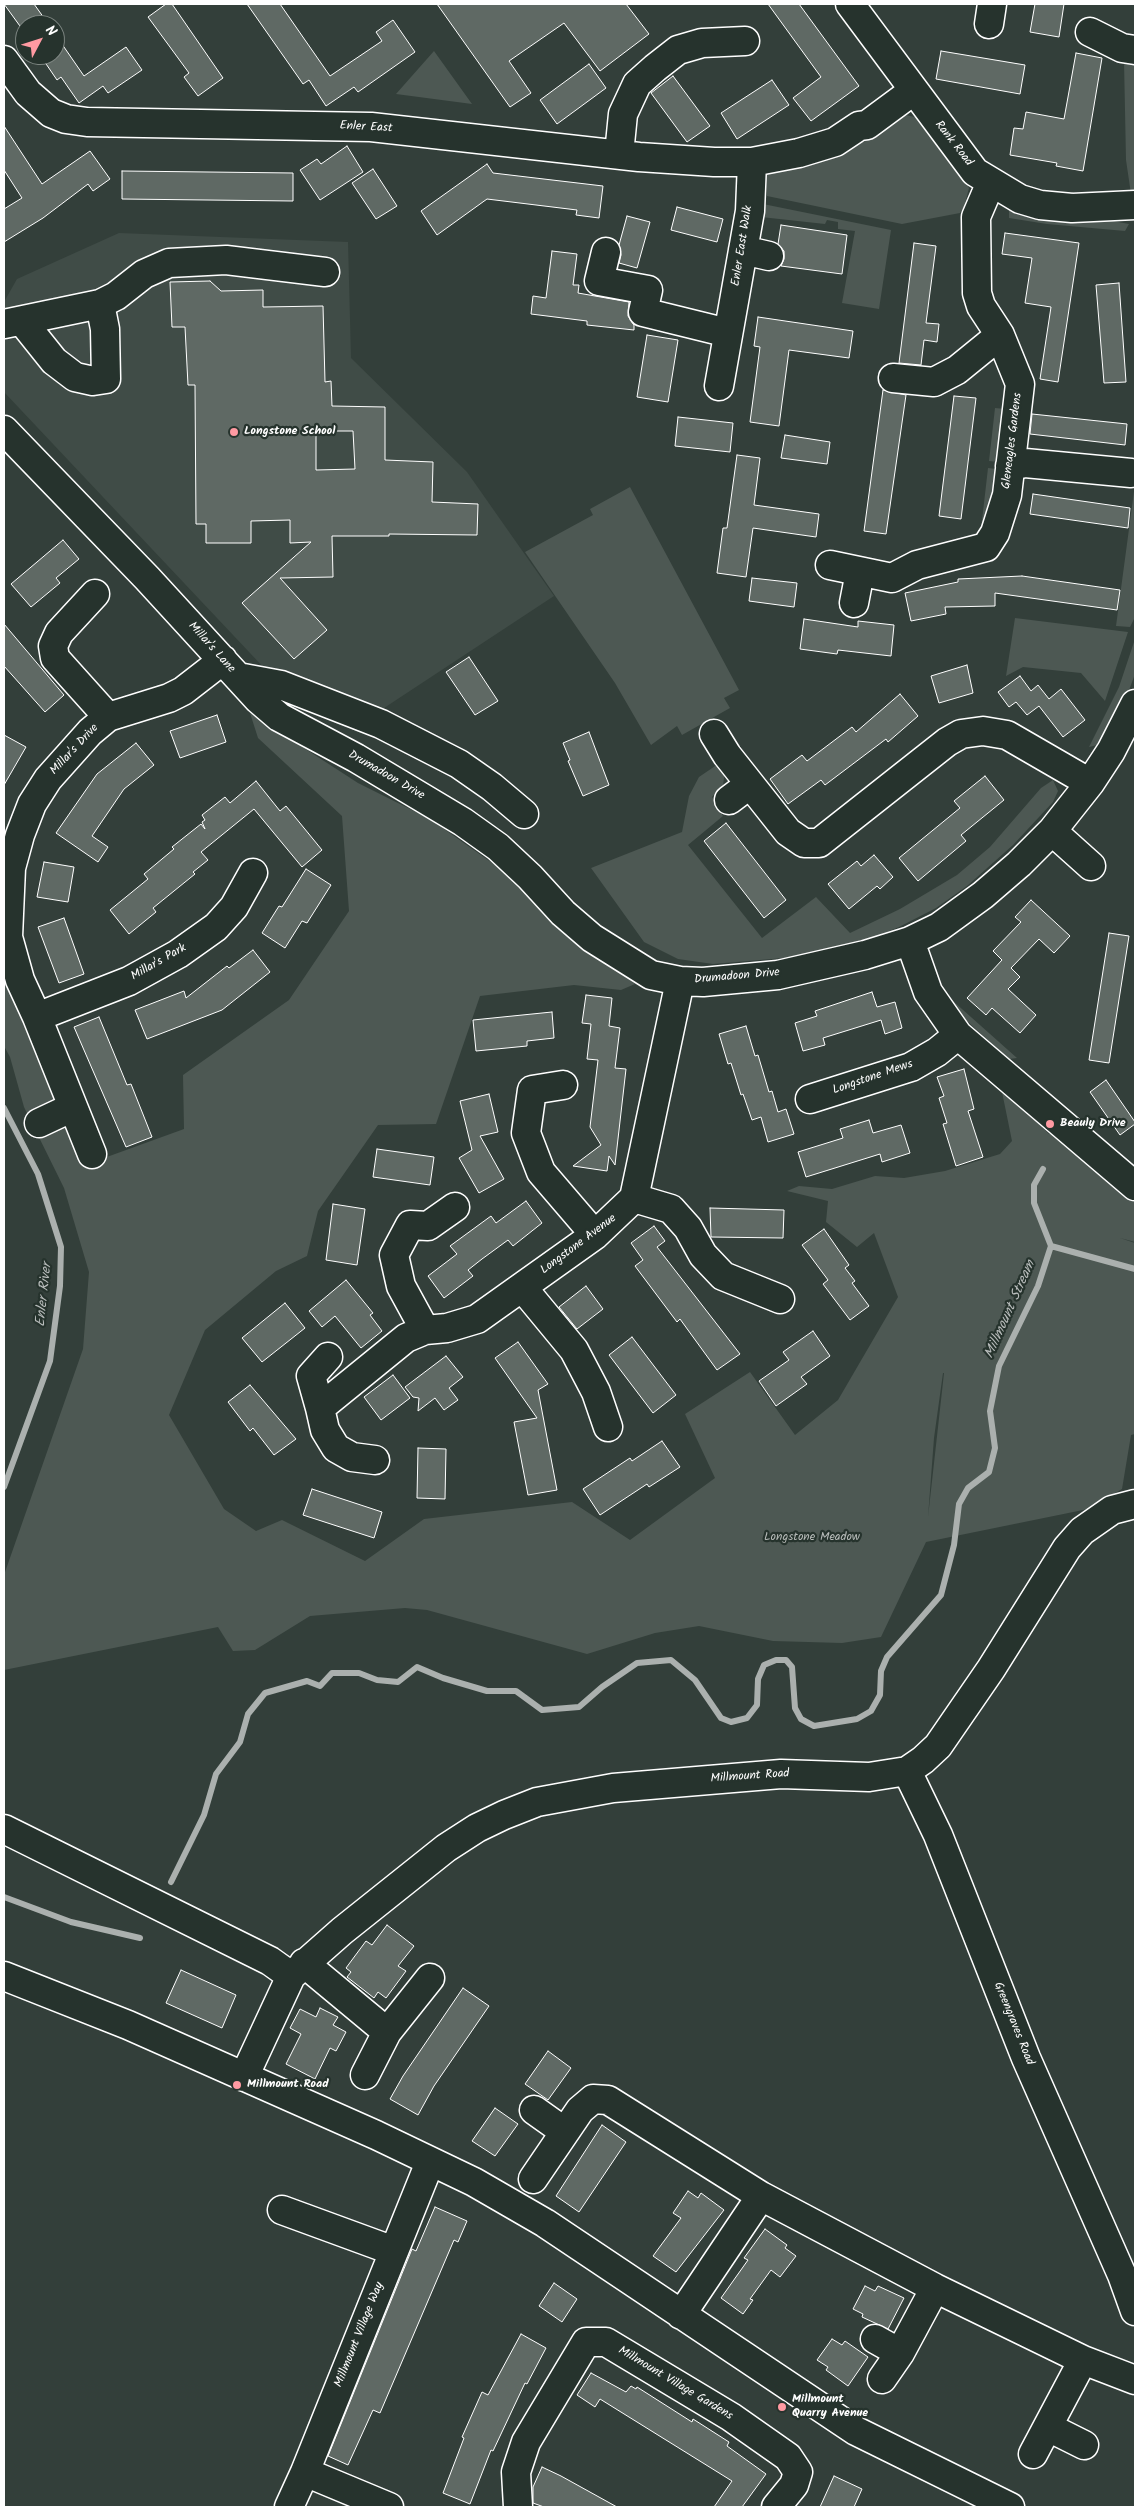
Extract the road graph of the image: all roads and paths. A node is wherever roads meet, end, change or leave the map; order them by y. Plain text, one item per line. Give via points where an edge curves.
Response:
1 (850, 4) edge
2 (1090, 32) dead end
3 (745, 41) dead end
4 (1135, 50) edge
5 (8, 76) edge
6 (913, 91) junction
7 (619, 154) junction
8 (752, 162) junction
9 (991, 182) junction
10 (1135, 206) edge
11 (606, 252) dead end
12 (325, 272) dead end
13 (100, 304) junction
14 (13, 322) edge
15 (728, 333) junction
16 (1000, 335) junction
17 (893, 378) dead end
18 (719, 386) dead end
19 (4, 430) edge
20 (1010, 466) junction
21 (1131, 473) dead end
22 (830, 565) dead end
23 (860, 572) junction
24 (95, 594) dead end
25 (854, 604) dead end
26 (230, 669) junction
27 (1135, 704) edge
28 (108, 716) junction
29 (720, 744) dead end
30 (1090, 783) junction
31 (524, 814) dead end
32 (1052, 831) junction
33 (1091, 866) dead end
34 (7, 867) edge
35 (253, 873) dead end
36 (910, 941) junction
37 (680, 981) junction
38 (37, 1016) junction
39 (958, 1035) junction
40 (563, 1085) dead end
41 (810, 1099) dead end
42 (73, 1107) junction
43 (39, 1123) dead end
44 (92, 1154) dead end
45 (1135, 1186) edge
46 (634, 1198) junction
47 (455, 1207) dead end
48 (595, 1236) junction
49 (522, 1287) junction
50 (780, 1299) dead end
51 (425, 1330) junction
52 (328, 1357) dead end
53 (320, 1408) junction
54 (608, 1427) dead end
55 (375, 1460) dead end
56 (1135, 1504) edge
57 (907, 1771) junction
58 (4, 1829) edge
59 (297, 1970) junction
60 (4, 1976) edge
61 (430, 1978) dead end
62 (387, 2032) junction
63 (366, 2075) dead end
64 (244, 2077) junction
65 (534, 2110) dead end
66 (565, 2132) junction
67 (430, 2162) junction
68 (533, 2179) dead end
69 (762, 2196) junction
70 (282, 2210) dead end
71 (394, 2251) junction
72 (1129, 2272) edge
73 (935, 2288) junction
74 (1135, 2311) edge
75 (681, 2315) junction
76 (875, 2339) dead end
77 (900, 2353) junction
78 (1083, 2360) junction
79 (882, 2379) dead end
80 (1135, 2380) edge
81 (1048, 2427) junction
82 (1084, 2445) dead end
83 (1033, 2454) dead end
84 (305, 2472) junction
85 (289, 2507) edge
86 (389, 2507) edge
87 (518, 2507) edge
88 (776, 2507) edge
89 (1010, 2507) edge

1 - 6 street, Rank Road
2 - 4 street via 1122,48
3 - 7 street via 702,43 678,50 637,84 623,114
5 - 7 street, Enler East via 51,113 66,120 371,127
6 - 8 street via 867,125 859,126 835,142
6 - 9 street, Rank Road via 966,162
7 - 8 street, Enler East via 670,160
8 - 15 street, Enler East Walk via 750,211 756,253
9 - 10 street, Rank Road via 1020,199 1040,206
9 - 16 street, Gleneagles Gardens via 976,217 977,294
11 - 15 street via 599,281 648,290 643,312
12 - 13 street via 226,260 169,263 144,274
13 - 14 street
13 - 14 street via 105,329 106,379 93,381 75,377
15 - 18 street, Enler East Walk
16 - 17 street via 957,370 934,382
16 - 20 street, Gleneagles Gardens via 1020,384
19 - 26 street, Millar's Lane
20 - 21 street via 1025,463
20 - 23 street, Gleneagles Gardens via 1007,495 995,533 986,547 917,565 892,578
22 - 23 street, Gleneagles Gardens
23 - 25 street
24 - 28 street via 59,633 54,646 55,658
26 - 28 street, Millar's Drive via 169,698
26 - 31 street, Millar's Lane via 381,724 459,764
26 - 37 street, Drumadoon Drive via 279,717 356,758 463,822 504,853 592,938 651,975
27 - 30 street, Drumadoon Drive
28 - 34 street, Millar's Drive via 68,753 48,779 32,804
29 - 30 street via 739,792 804,844 819,843 946,742 961,734 984,731 1007,736
30 - 32 street, Drumadoon Drive
32 - 33 street
32 - 36 street, Drumadoon Drive via 983,895 939,928
34 - 38 street, Millar's Drive via 8,937 20,980
35 - 38 street, Millar's Park via 234,907 216,927 178,954 129,981
36 - 37 street, Drumadoon Drive via 778,975
36 - 39 street via 928,992
37 - 46 street
38 - 42 street, Millar's Drive
39 - 41 street, Longstone Mews via 911,1067
39 - 45 street
40 - 48 street via 532,1090 526,1133 541,1172
42 - 43 street
42 - 44 street, Millar's Drive
46 - 48 street, Longstone Avenue
46 - 50 street via 672,1209 688,1228 703,1255 723,1276
47 - 51 street via 428,1226 410,1225 394,1255 401,1286
48 - 49 street, Longstone Avenue
49 - 51 street, Longstone Avenue via 477,1319 447,1328
49 - 54 street via 574,1350 596,1392
51 - 53 street, Longstone Avenue via 406,1338
52 - 53 street via 311,1376
53 - 55 street via 326,1430 336,1448 352,1457
56 - 57 street, Millmount Road via 1112,1510 1082,1531 1067,1548 938,1746
57 - 59 street, Millmount Road via 869,1777 790,1774 613,1788 537,1802 477,1828 446,1848
57 - 72 street, Greengraves Road via 938,1835 1026,2058
58 - 59 street via 270,1961
59 - 62 street
59 - 64 street, Millmount Road
60 - 64 street via 128,2025
61 - 62 street
62 - 63 street
64 - 67 street
65 - 66 street
66 - 68 street
66 - 69 street via 580,2110 593,2099 608,2100
67 - 71 street, Millmount Village Way
67 - 75 street via 474,2182 545,2223
69 - 73 street
69 - 75 street
70 - 71 street
71 - 84 street, Millmount Village Way
72 - 74 street, Greengraves Road
73 - 77 street
73 - 78 street
75 - 89 street via 856,2431
76 - 77 street
77 - 79 street
78 - 80 street
78 - 81 street
81 - 82 street
81 - 83 street
84 - 85 street, Millmount Village Way
84 - 86 street
87 - 88 street, Millmount Village Gardens via 516,2472 526,2442 586,2342 606,2342 731,2417 788,2457 798,2472 794,2485

